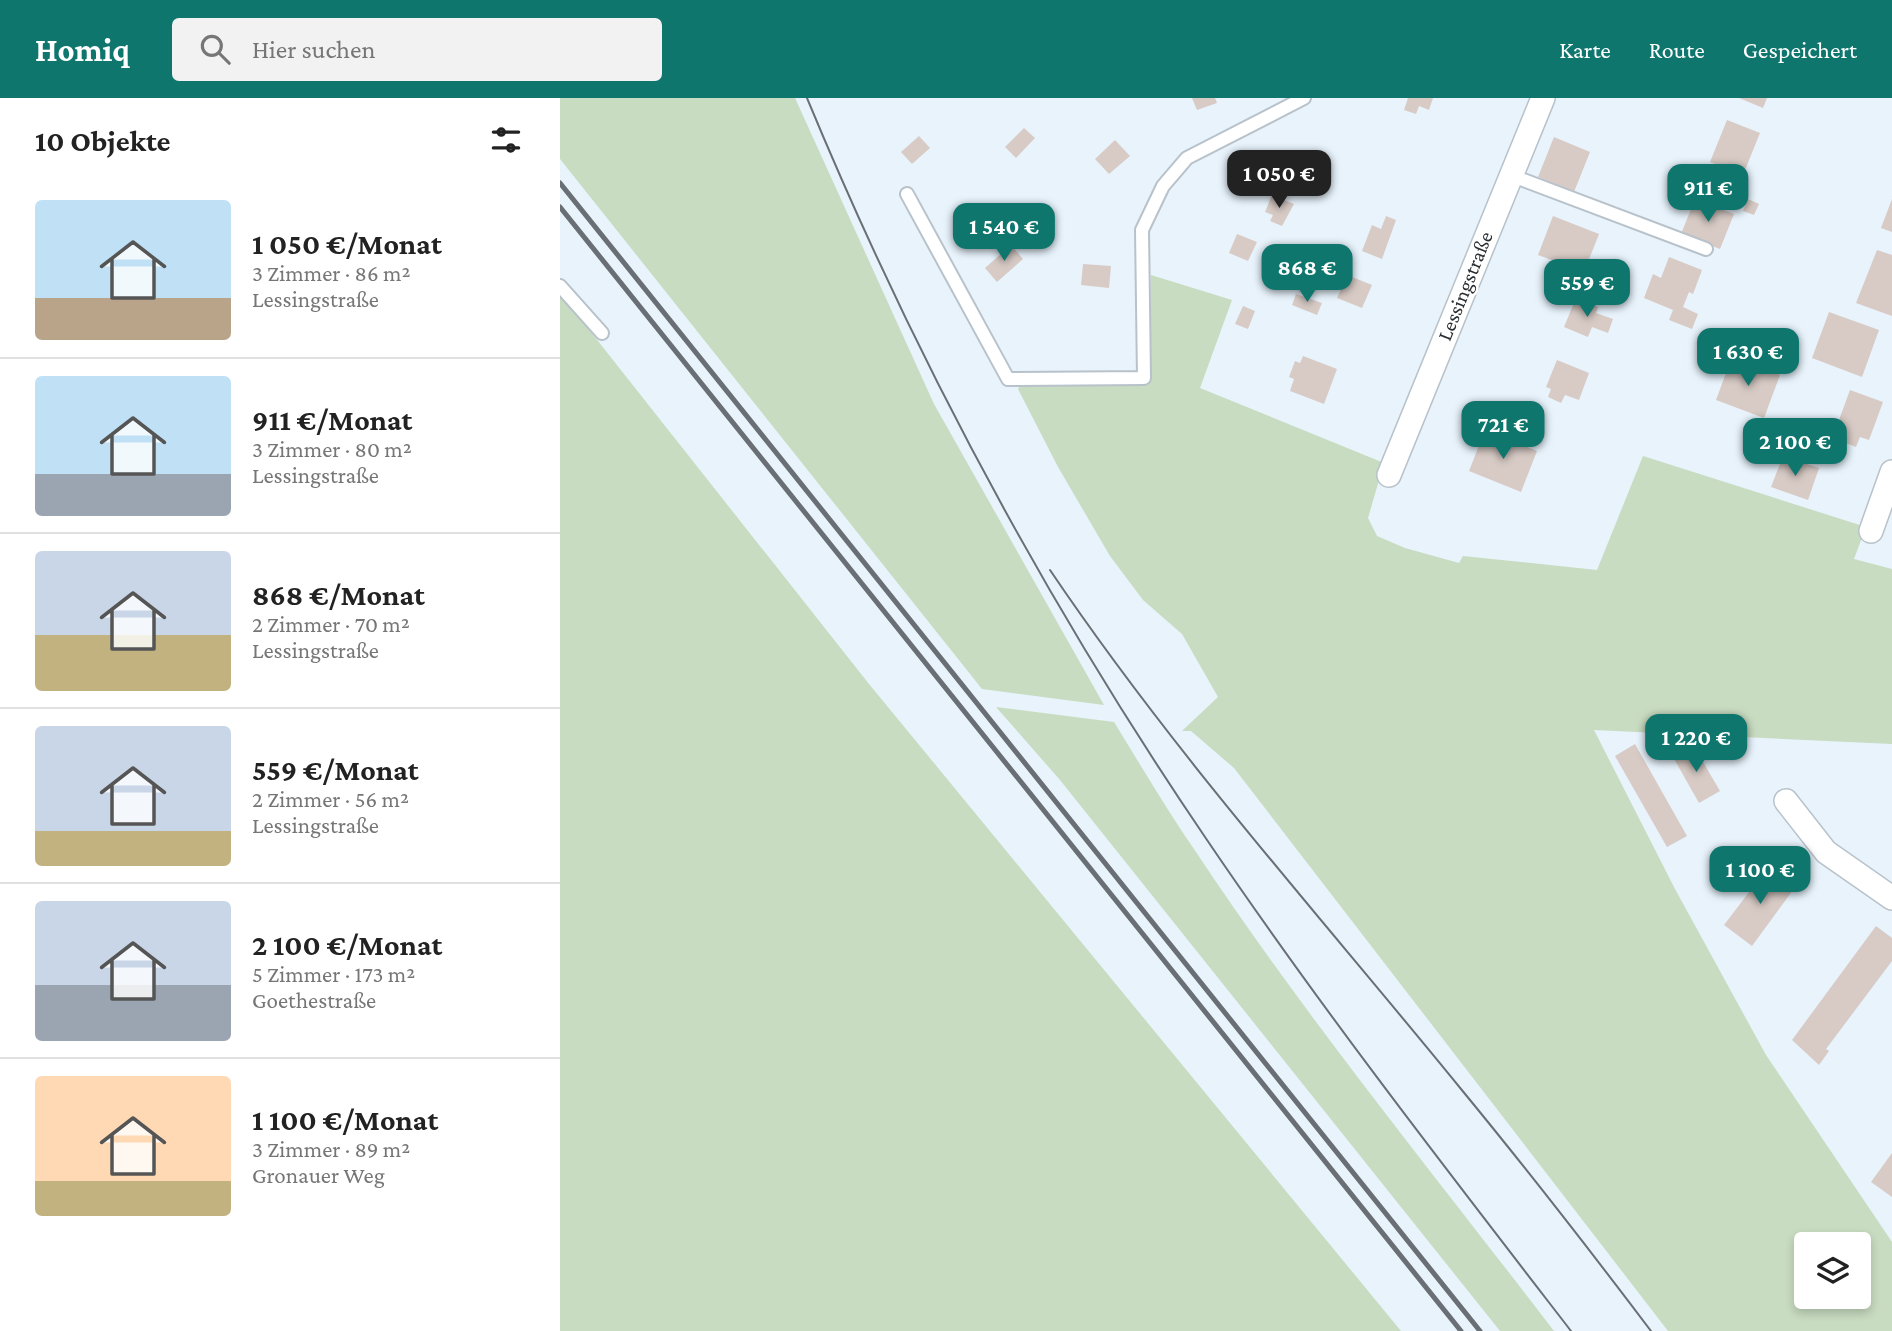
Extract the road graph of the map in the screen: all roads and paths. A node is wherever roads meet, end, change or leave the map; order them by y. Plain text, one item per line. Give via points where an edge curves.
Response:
1 (1304, 98) edge
2 (1543, 98) edge
3 (1510, 175) junction
4 (907, 194) dead end
5 (1706, 249) dead end
6 (560, 286) edge
7 (602, 333) dead end
8 (1892, 472) edge
9 (1389, 475) dead end
10 (1871, 531) dead end
11 (1786, 801) dead end
12 (1892, 898) edge

1 - 4 lane via 1187,158 1163,186 1142,230 1144,378 1008,379
2 - 3 street, Lessingstraße
3 - 5 lane
3 - 9 street, Lessingstraße
6 - 7 lane
8 - 10 street
11 - 12 street via 1826,852

